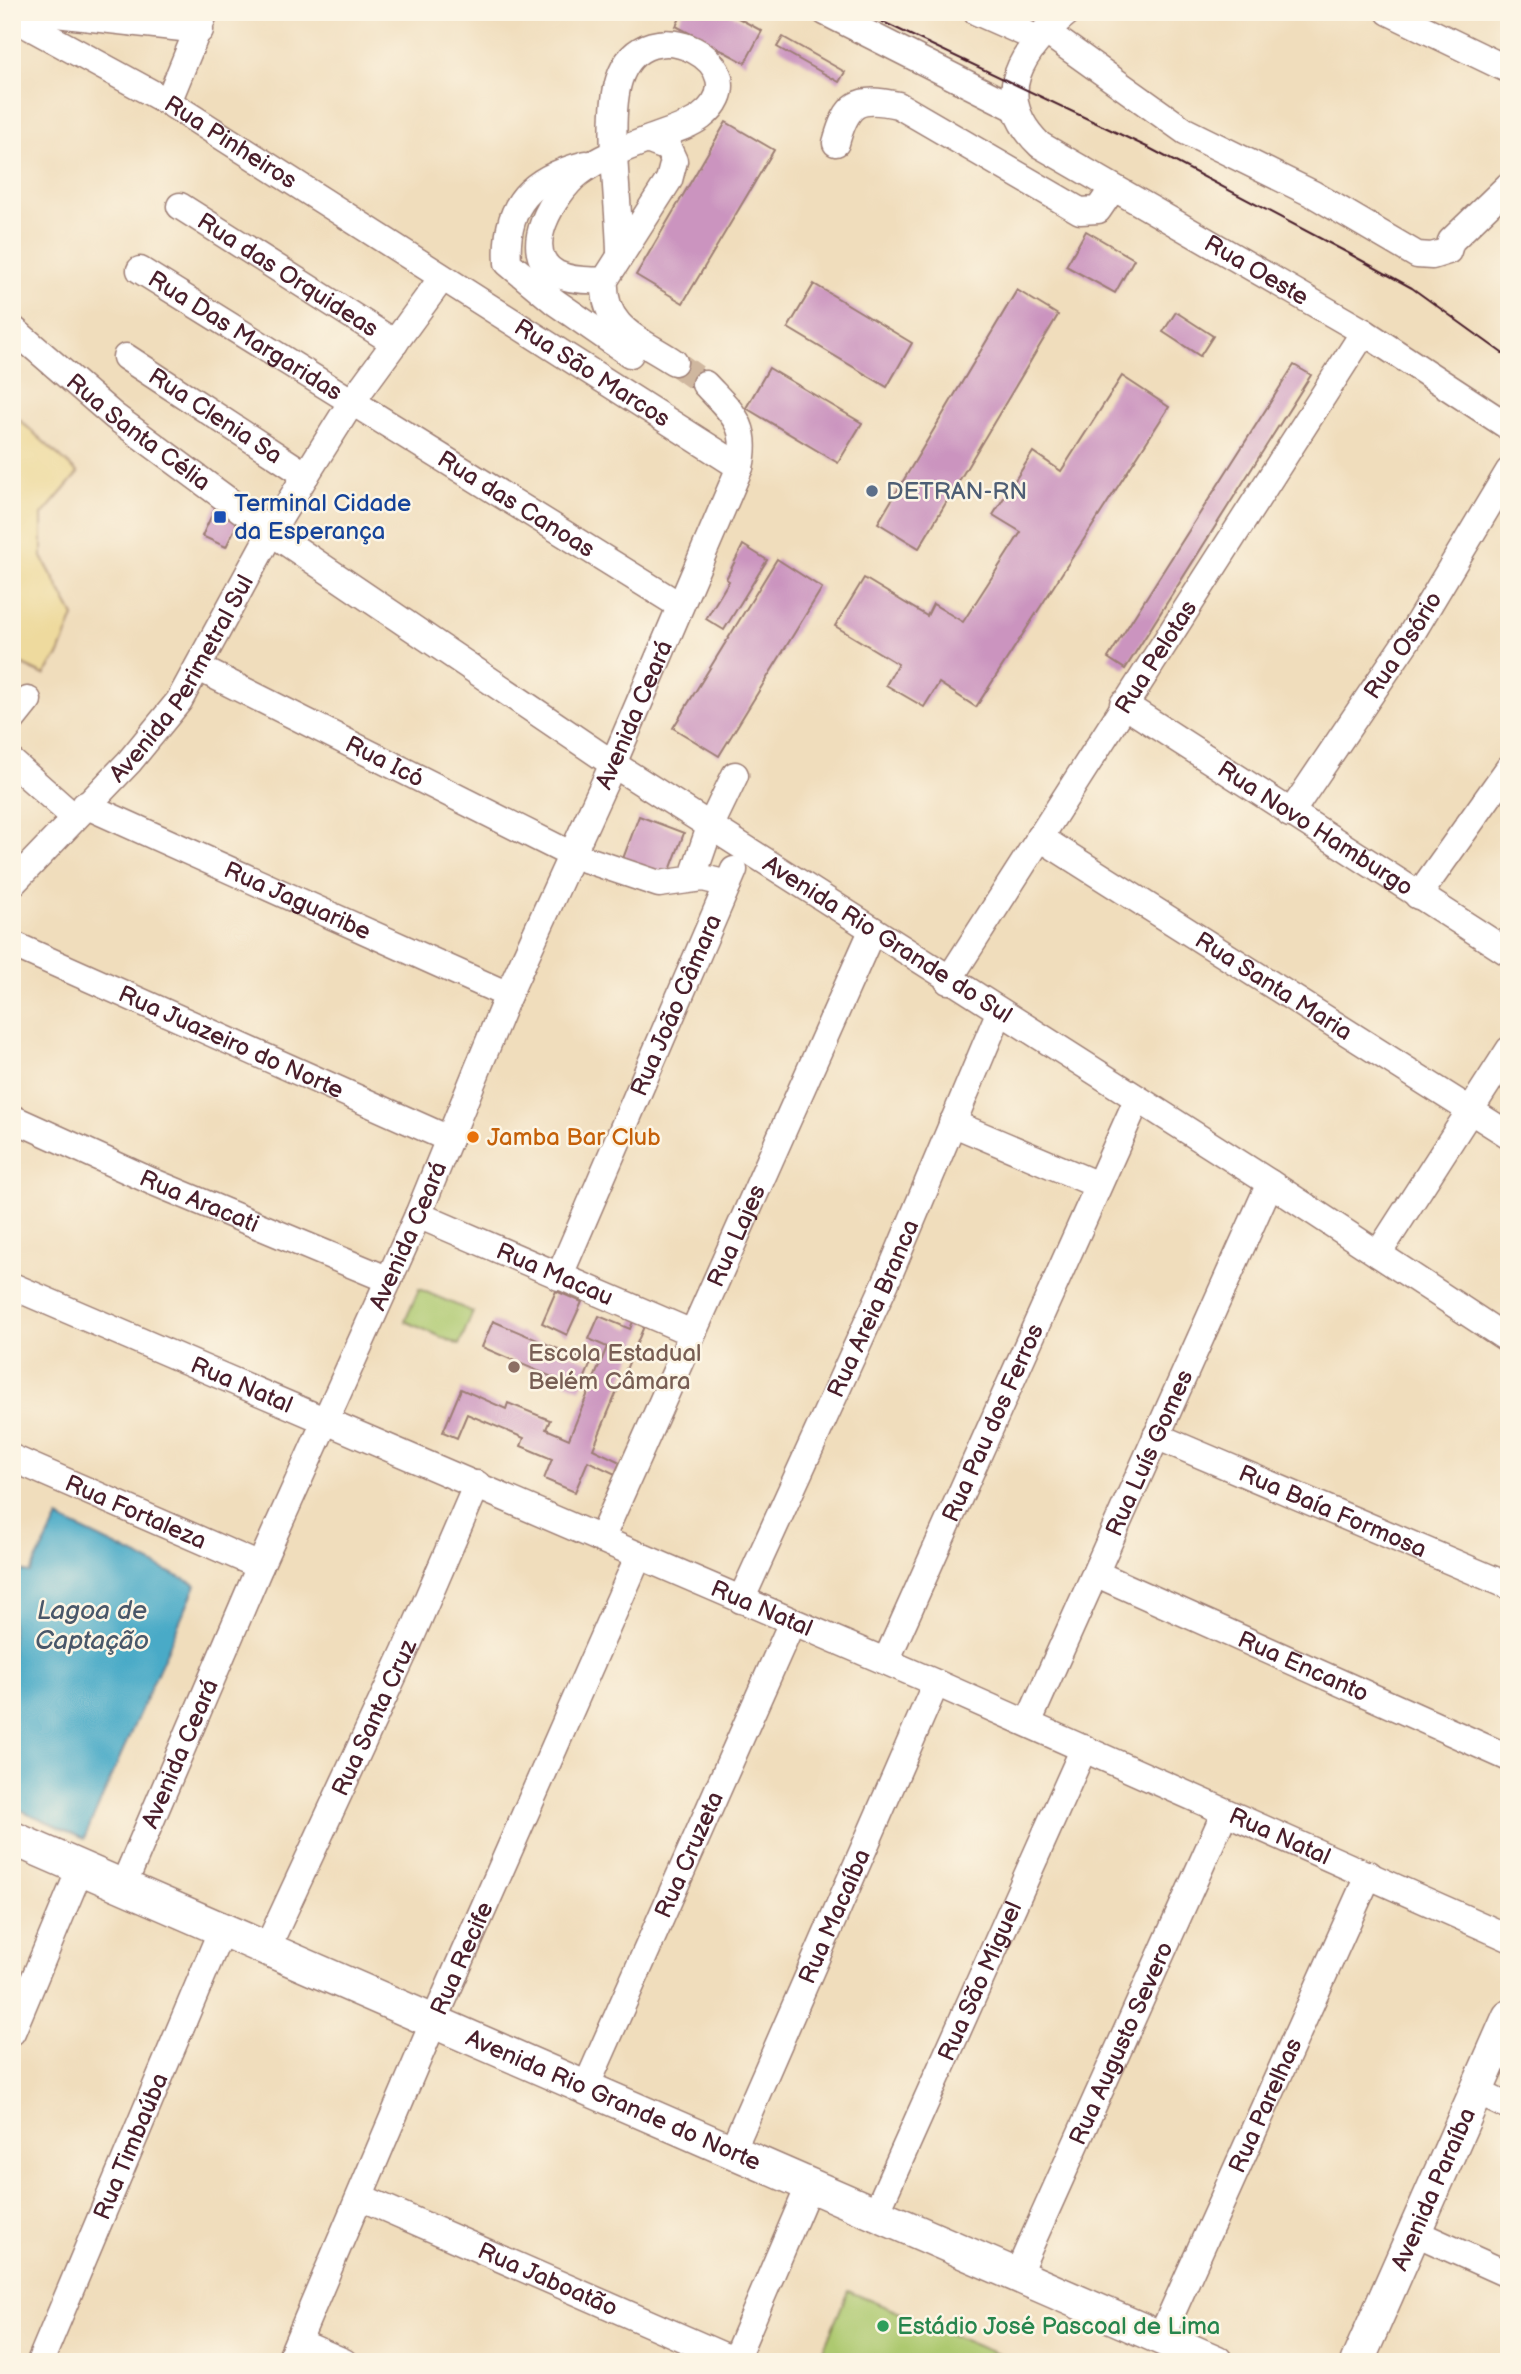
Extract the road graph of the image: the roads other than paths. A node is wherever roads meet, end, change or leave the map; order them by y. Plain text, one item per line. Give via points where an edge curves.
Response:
1 (38, 12) edge
2 (825, 12) edge
3 (977, 12) edge
4 (1068, 12) edge
5 (1389, 12) edge
6 (12, 17) edge
7 (202, 21) edge
8 (1042, 35) junction
9 (1509, 71) edge
10 (168, 102) junction
11 (1015, 108) junction
12 (647, 140) junction
13 (836, 143) dead end
14 (605, 158) junction
15 (1509, 185) edge
16 (1113, 188) junction
17 (180, 206) dead end
18 (620, 256) junction
19 (139, 270) dead end
20 (442, 278) junction
21 (605, 280) junction
22 (12, 328) edge
23 (1364, 332) junction
24 (394, 343) junction
25 (126, 357) dead end
26 (705, 384) tunnel mouth
27 (353, 400) junction
28 (1509, 427) edge
29 (740, 467) junction
30 (1509, 471) edge
31 (306, 475) junction
32 (271, 531) junction
33 (679, 604) junction
34 (199, 667) junction
35 (1123, 704) junction
36 (12, 762) edge
37 (613, 764) junction
38 (1509, 768) edge
39 (735, 775) dead end
40 (79, 811) junction
41 (1290, 814) junction
42 (710, 827) junction
43 (1039, 837) junction
44 (744, 848) junction
45 (570, 854) junction
46 (692, 879) junction
47 (12, 884) edge
48 (728, 884) junction
49 (1418, 896) junction
50 (872, 931) junction
51 (12, 944) edge
52 (1509, 953) edge
53 (948, 981) junction
54 (509, 995) junction
55 (999, 1013) junction
56 (1509, 1050) edge
57 (1137, 1100) junction
58 (1471, 1109) junction
59 (12, 1118) edge
60 (951, 1124) junction
61 (1509, 1135) edge
62 (449, 1139) junction
63 (1270, 1183) junction
64 (1098, 1185) junction
65 (418, 1215) junction
66 (1378, 1254) junction
67 (559, 1277) junction
68 (389, 1280) junction
69 (12, 1286) edge
70 (692, 1334) junction
71 (1509, 1340) edge
72 (327, 1418) junction
73 (1156, 1436) junction
74 (12, 1458) edge
75 (477, 1484) junction
76 (601, 1539) junction
77 (639, 1555) junction
78 (260, 1566) junction
79 (1097, 1574) junction
80 (1509, 1586) edge
81 (741, 1600) junction
82 (792, 1622) junction
83 (886, 1661) junction
84 (936, 1683) junction
85 (1028, 1723) junction
86 (1084, 1748) junction
87 (1509, 1758) edge
88 (1225, 1812) junction
89 (12, 1838) edge
90 (81, 1867) junction
91 (1369, 1874) junction
92 (123, 1886) junction
93 (222, 1929) junction
94 (1509, 1938) edge
95 (267, 1948) junction
96 (1509, 2017) edge
97 (434, 2021) junction
98 (12, 2032) edge
99 (586, 2087) junction
100 (1475, 2091) junction
101 (1509, 2107) edge
102 (732, 2151) junction
103 (810, 2184) junction
104 (360, 2197) junction
105 (876, 2213) junction
106 (1416, 2233) junction
107 (1017, 2275) junction
108 (1509, 2275) edge
109 (1161, 2337) junction
110 (294, 2352) edge
111 (734, 2361) edge
112 (40, 2362) edge
113 (344, 2362) edge
114 (1216, 2362) edge
115 (1357, 2362) edge

1 - 7 street
2 - 11 street
3 - 8 street
4 - 8 street
5 - 9 street
6 - 10 street, Rua Pinheiros
7 - 10 street
8 - 11 street via 1023,60 1015,82
8 - 15 street via 1185,131 1312,194 1412,253 1444,254
10 - 20 street, Rua Pinheiros
11 - 16 street, Rua Oeste via 1024,130 1040,145
12 - 14 street
12 - 14 street via 700,118 713,103 720,73 691,46 670,41 644,46 624,68
12 - 18 street via 668,148 674,162 670,180
13 - 16 street via 851,107 865,101 881,102 898,105 1080,211 1098,210
14 - 18 street
14 - 21 street via 559,194 547,214 540,245 546,265 555,273 585,281
14 - 21 street via 554,173 534,185 515,215 507,239 508,263 555,302 640,360 656,365 671,360 615,323 606,307
16 - 23 street, Rua Oeste
17 - 24 street, Rua das Orquideas
18 - 21 street
19 - 27 street, Rua Das Margaridas
20 - 24 street, Avenida Perimetral Sul
20 - 29 street, Rua São Marcos
22 - 32 street, Rua Santa Célia via 114,416
23 - 28 street, Rua Oeste
23 - 35 street, Rua Pelotas
24 - 27 street, Avenida Perimetral Sul
25 - 31 street, Rua Clenia Sa
26 - 29 street via 741,427 745,446
27 - 31 street, Avenida Perimetral Sul
27 - 33 street, Rua das Canoas
29 - 33 street, Avenida Ceará
30 - 41 street, Rua Osório via 1412,633
31 - 32 street, Avenida Perimetral Sul
32 - 34 street, Avenida Perimetral Sul
32 - 37 street, Avenida Rio Grande do Sul
33 - 37 street, Avenida Ceará
34 - 40 street, Avenida Perimetral Sul via 154,733
34 - 45 street, Rua Icó
35 - 41 street, Rua Novo Hamburgo
35 - 43 street, Rua Pelotas
36 - 40 street, Rua Jaguaribe
37 - 42 street, Avenida Rio Grande do Sul
37 - 45 street, Avenida Ceará
38 - 49 street
39 - 42 street
40 - 47 street, Avenida Perimetral Sul
40 - 54 street, Rua Jaguaribe
41 - 49 street, Rua Novo Hamburgo
42 - 44 street, Avenida Rio Grande do Sul
42 - 46 street
43 - 53 street, Rua Pelotas
43 - 58 street, Rua Santa Maria
44 - 48 street, Rua João Câmara
44 - 50 street, Avenida Rio Grande do Sul
45 - 46 street, Rua Icó via 659,884
45 - 54 street, Avenida Ceará
46 - 48 street, Rua Icó
48 - 67 street, Rua João Câmara
49 - 52 street, Rua Novo Hamburgo
50 - 53 street, Avenida Rio Grande do Sul
50 - 70 street, Rua Lajes
51 - 62 street, Rua Juazeiro do Norte
53 - 55 street, Avenida Rio Grande do Sul
54 - 62 street, Avenida Ceará
55 - 57 street, Avenida Rio Grande do Sul
55 - 60 street, Rua Areia Branca
56 - 58 street
57 - 63 street, Avenida Rio Grande do Sul
57 - 64 street, Rua Pau dos Ferros
58 - 61 street, Rua Santa Maria
58 - 66 street
59 - 68 street, Rua Aracati
60 - 64 street
60 - 81 street, Rua Areia Branca via 886,1282
62 - 65 street, Avenida Ceará
63 - 66 street, Avenida Rio Grande do Sul
63 - 73 street, Rua Luís Gomes
64 - 83 street, Rua Pau dos Ferros
65 - 67 street, Rua Macau
65 - 68 street, Avenida Ceará
66 - 71 street, Avenida Rio Grande do Sul
67 - 70 street, Rua Macau
68 - 72 street, Avenida Ceará
69 - 72 street, Rua Natal
70 - 76 street, Rua Lajes
72 - 75 street, Rua Natal
72 - 78 street, Avenida Ceará
73 - 79 street, Rua Luís Gomes
73 - 80 street, Rua Baía Formosa
74 - 78 street, Rua Fortaleza
75 - 76 street, Rua Natal
75 - 95 street, Rua Santa Cruz
76 - 77 street, Rua Natal
77 - 81 street, Rua Natal
77 - 97 street, Rua Recife
78 - 92 street, Avenida Ceará
79 - 85 street, Rua Luís Gomes
79 - 87 street, Rua Encanto
81 - 82 street, Rua Natal
82 - 83 street, Rua Natal
82 - 99 street, Rua Cruzeta
83 - 84 street, Rua Natal
84 - 85 street, Rua Natal
84 - 102 street, Rua Macaíba
85 - 86 street, Rua Natal
86 - 88 street, Rua Natal
86 - 105 street, Rua São Miguel
88 - 91 street, Rua Natal
88 - 107 street, Rua Augusto Severo
89 - 90 main road, Avenida Rio Grande do Norte
90 - 92 main road, Avenida Rio Grande do Norte
90 - 98 street
91 - 94 street, Rua Natal
91 - 109 street, Rua Parelhas
92 - 93 main road, Avenida Rio Grande do Norte
93 - 95 main road, Avenida Rio Grande do Norte
93 - 112 street, Rua Timbaúba
95 - 97 main road, Avenida Rio Grande do Norte
96 - 100 main road, Avenida Paraíba
97 - 99 main road, Avenida Rio Grande do Norte
97 - 104 street, Rua Recife
99 - 102 main road, Avenida Rio Grande do Norte
100 - 101 street
100 - 106 main road, Avenida Paraíba
102 - 103 main road, Avenida Rio Grande do Norte
103 - 105 main road, Avenida Rio Grande do Norte
103 - 111 street
104 - 110 street, Rua Recife
104 - 111 street, Rua Jaboatão
105 - 107 main road, Avenida Rio Grande do Norte
106 - 108 street
106 - 115 main road, Avenida Paraíba
107 - 109 main road, Avenida Rio Grande do Norte
109 - 114 main road, Avenida Rio Grande do Norte
110 - 113 street

